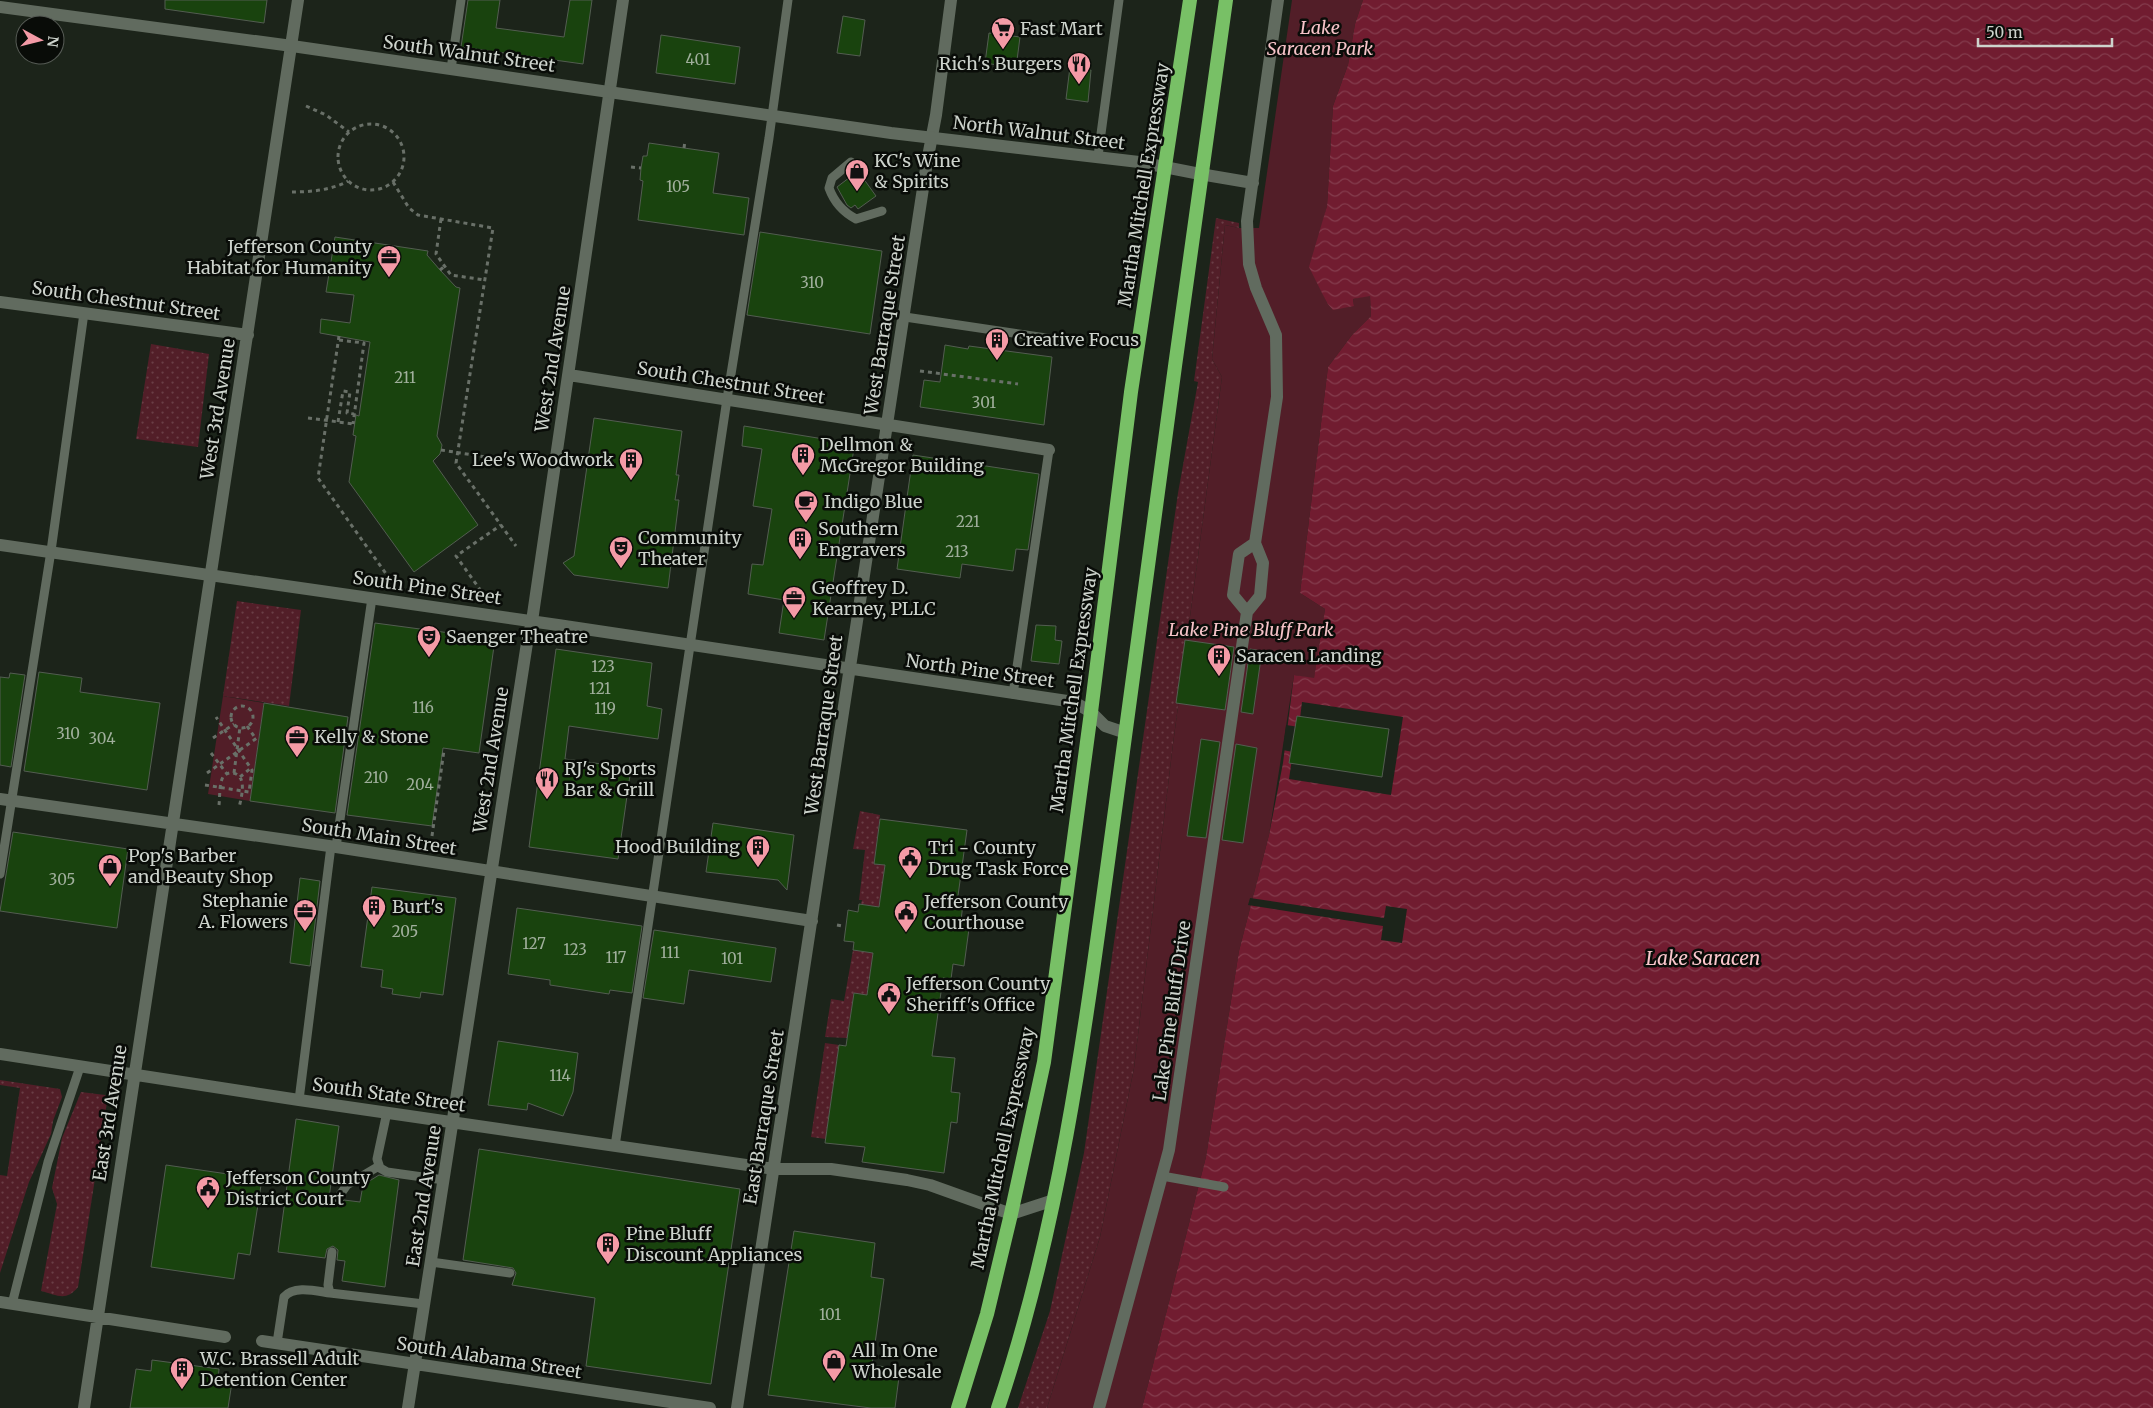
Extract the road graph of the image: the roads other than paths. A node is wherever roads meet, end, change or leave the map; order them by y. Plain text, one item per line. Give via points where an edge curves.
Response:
1 (298, 0) edge
2 (461, 0) edge
3 (623, 0) edge
4 (788, 0) edge
5 (951, 0) edge
6 (1119, 0) edge
7 (1190, 0) edge
8 (1226, 0) edge
9 (1278, 0) edge
10 (0, 7) edge
11 (292, 46) junction
12 (451, 69) junction
13 (610, 92) junction
14 (773, 114) junction
15 (932, 138) junction
16 (1098, 156) junction
17 (851, 162) dead end
18 (1166, 168) junction
19 (1200, 174) junction
20 (1253, 183) junction
21 (882, 211) dead end
22 (0, 302) edge
23 (84, 313) junction
24 (904, 317) junction
25 (248, 335) junction
26 (1053, 339) dead end
27 (569, 375) junction
28 (727, 399) junction
29 (887, 426) junction
30 (1049, 450) joint
31 (1255, 543) junction
32 (0, 545) edge
33 (51, 551) junction
34 (211, 574) junction
35 (372, 598) junction
36 (1247, 612) junction
37 (532, 621) junction
38 (691, 644) junction
39 (850, 669) junction
40 (1013, 694) junction
41 (1091, 712) junction
42 (1126, 733) junction
43 (6, 799) edge
44 (173, 823) junction
45 (334, 847) junction
46 (492, 872) junction
47 (0, 874) edge
48 (652, 896) junction
49 (812, 921) junction
50 (0, 1054) edge
51 (80, 1067) junction
52 (134, 1074) junction
53 (299, 1100) junction
54 (387, 1112) junction
55 (454, 1122) junction
56 (615, 1146) junction
57 (379, 1166) junction
58 (774, 1169) junction
59 (1162, 1176) junction
60 (444, 1180) junction
61 (1224, 1187) dead end
62 (337, 1199) dead end
63 (1054, 1200) junction
64 (1011, 1214) junction
65 (332, 1252) dead end
66 (431, 1262) junction
67 (510, 1273) dead end
68 (330, 1293) junction
69 (6, 1303) edge
70 (424, 1304) junction
71 (97, 1316) junction
72 (225, 1337) dead end
73 (262, 1341) dead end
74 (277, 1343) junction
75 (415, 1364) junction
76 (84, 1408) edge
77 (408, 1408) edge
78 (710, 1408) edge
79 (737, 1408) edge
80 (958, 1408) edge
81 (998, 1408) edge
82 (1099, 1408) edge

1 - 11 street, West 3rd Avenue
2 - 12 lane
3 - 13 street, West 2nd Avenue
4 - 14 lane
5 - 15 street, West Barraque Street
6 - 16 lane
7 - 18 highway, Martha Mitchell Expressway
8 - 19 highway
9 - 20 street, Lake Pine Bluff Drive
10 - 11 street, South Walnut Street
11 - 12 street, South Walnut Street
11 - 25 street, West 3rd Avenue
12 - 13 street, South Walnut Street
13 - 14 street, South Walnut Street
13 - 27 street, West 2nd Avenue
14 - 15 street, South Walnut Street
14 - 28 lane
15 - 16 street, North Walnut Street
15 - 24 street, West Barraque Street
16 - 18 street, North Walnut Street
17 - 21 lane via 832,178 829,188 832,198 846,214 856,219
18 - 19 street, North Walnut Street
18 - 41 highway, Martha Mitchell Expressway via 1131,392
19 - 20 street, North Walnut Street
19 - 42 highway
20 - 31 street, Lake Pine Bluff Drive via 1247,221 1249,264 1276,336 1277,388
22 - 23 street, South Chestnut Street
23 - 25 street, South Chestnut Street
23 - 33 lane
24 - 26 lane
24 - 29 street, West Barraque Street
25 - 34 street, West 3rd Avenue
27 - 28 street, South Chestnut Street
27 - 37 street, West 2nd Avenue
28 - 29 street, South Chestnut Street
28 - 38 lane
29 - 30 street, South Chestnut Street
29 - 39 street, West Barraque Street
30 - 40 lane
31 - 36 street, Lake Pine Bluff Drive via 1264,563 1260,596
31 - 36 street via 1239,554 1234,595
32 - 33 street, South Pine Street
33 - 34 street, South Pine Street
33 - 43 lane
34 - 35 street, South Pine Street
34 - 44 street, West 3rd Avenue
35 - 37 street, South Pine Street
35 - 45 lane
36 - 59 street, Lake Pine Bluff Drive via 1170,1150
37 - 38 street, South Pine Street
37 - 46 street, West 2nd Avenue
38 - 39 street, South Pine Street
38 - 48 lane
39 - 40 street, North Pine Street
39 - 49 street, West Barraque Street
40 - 41 street, North Pine Street via 1074,702
41 - 42 street, North Pine Street via 1105,726
41 - 64 highway, Martha Mitchell Expressway via 1044,1062
42 - 63 highway via 1084,1036
43 - 44 street, South Main Street
43 - 47 lane
44 - 45 street, South Main Street
44 - 52 street, East 3rd Avenue
45 - 46 street, South Main Street
45 - 53 lane
46 - 48 street, South Main Street
46 - 55 street, East 2nd Avenue
48 - 49 street, South Main Street
48 - 56 lane
49 - 58 street, East Barraque Street
50 - 51 street, South State Street
51 - 52 street, South State Street
51 - 69 lane
52 - 53 street, South State Street
52 - 71 street, East 3rd Avenue
53 - 54 street, South State Street
54 - 55 street, South State Street
54 - 57 lane via 377,1159
55 - 56 street, South State Street
55 - 60 street, East 2nd Avenue
56 - 58 street, South State Street
57 - 60 lane via 387,1172
57 - 62 lane via 347,1185
58 - 64 street, South State Street via 831,1169 907,1180
58 - 79 street, East Barraque Street
59 - 61 lane
59 - 82 street, Lake Pine Bluff Drive
60 - 66 street, East 2nd Avenue
63 - 64 street
63 - 81 highway via 1028,1308
64 - 80 highway, Martha Mitchell Expressway
65 - 68 lane
66 - 67 lane
66 - 70 street, East 2nd Avenue
68 - 70 lane
68 - 74 lane via 288,1292 284,1297
69 - 71 street
70 - 75 street, East 2nd Avenue
71 - 72 street
71 - 76 street, East 3rd Avenue
73 - 74 street, South Alabama Street
74 - 75 street, South Alabama Street
75 - 77 street, East 2nd Avenue
75 - 78 street, South Alabama Street

